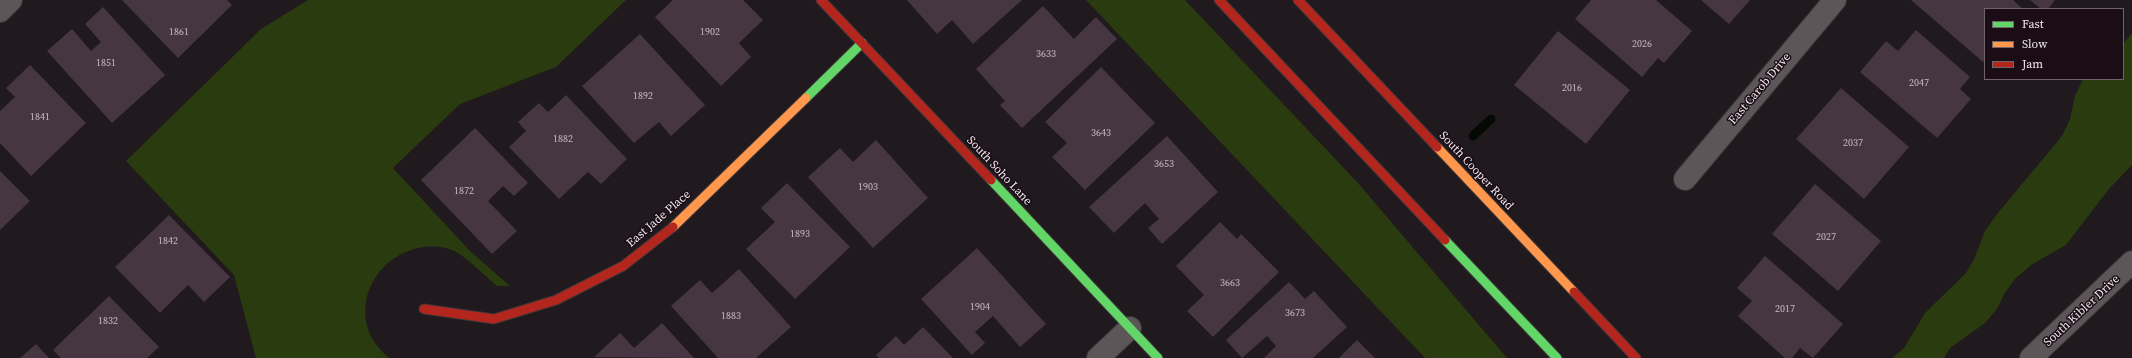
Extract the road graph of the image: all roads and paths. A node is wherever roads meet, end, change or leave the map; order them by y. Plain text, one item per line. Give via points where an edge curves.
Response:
1 (11, 0) edge
2 (821, 0) edge
3 (1220, 0) edge
4 (1298, 0) edge
5 (1835, 0) edge
6 (0, 11) edge
7 (862, 43) junction
8 (1685, 178) dead end
9 (2132, 262) edge
10 (424, 309) dead end
11 (1130, 328) junction
12 (1098, 358) edge
13 (1158, 358) edge
14 (1557, 358) edge
15 (1636, 358) edge
16 (2031, 358) edge

1 - 6 street
2 - 7 street, South Soho Lane
3 - 14 street
4 - 15 street, South Cooper Road
5 - 8 street, East Carob Drive
7 - 10 street, East Jade Place via 674,225 622,266 556,300 494,319
7 - 11 street, South Soho Lane
9 - 16 street, South Kibler Drive
11 - 12 street
11 - 13 street, South Soho Lane

